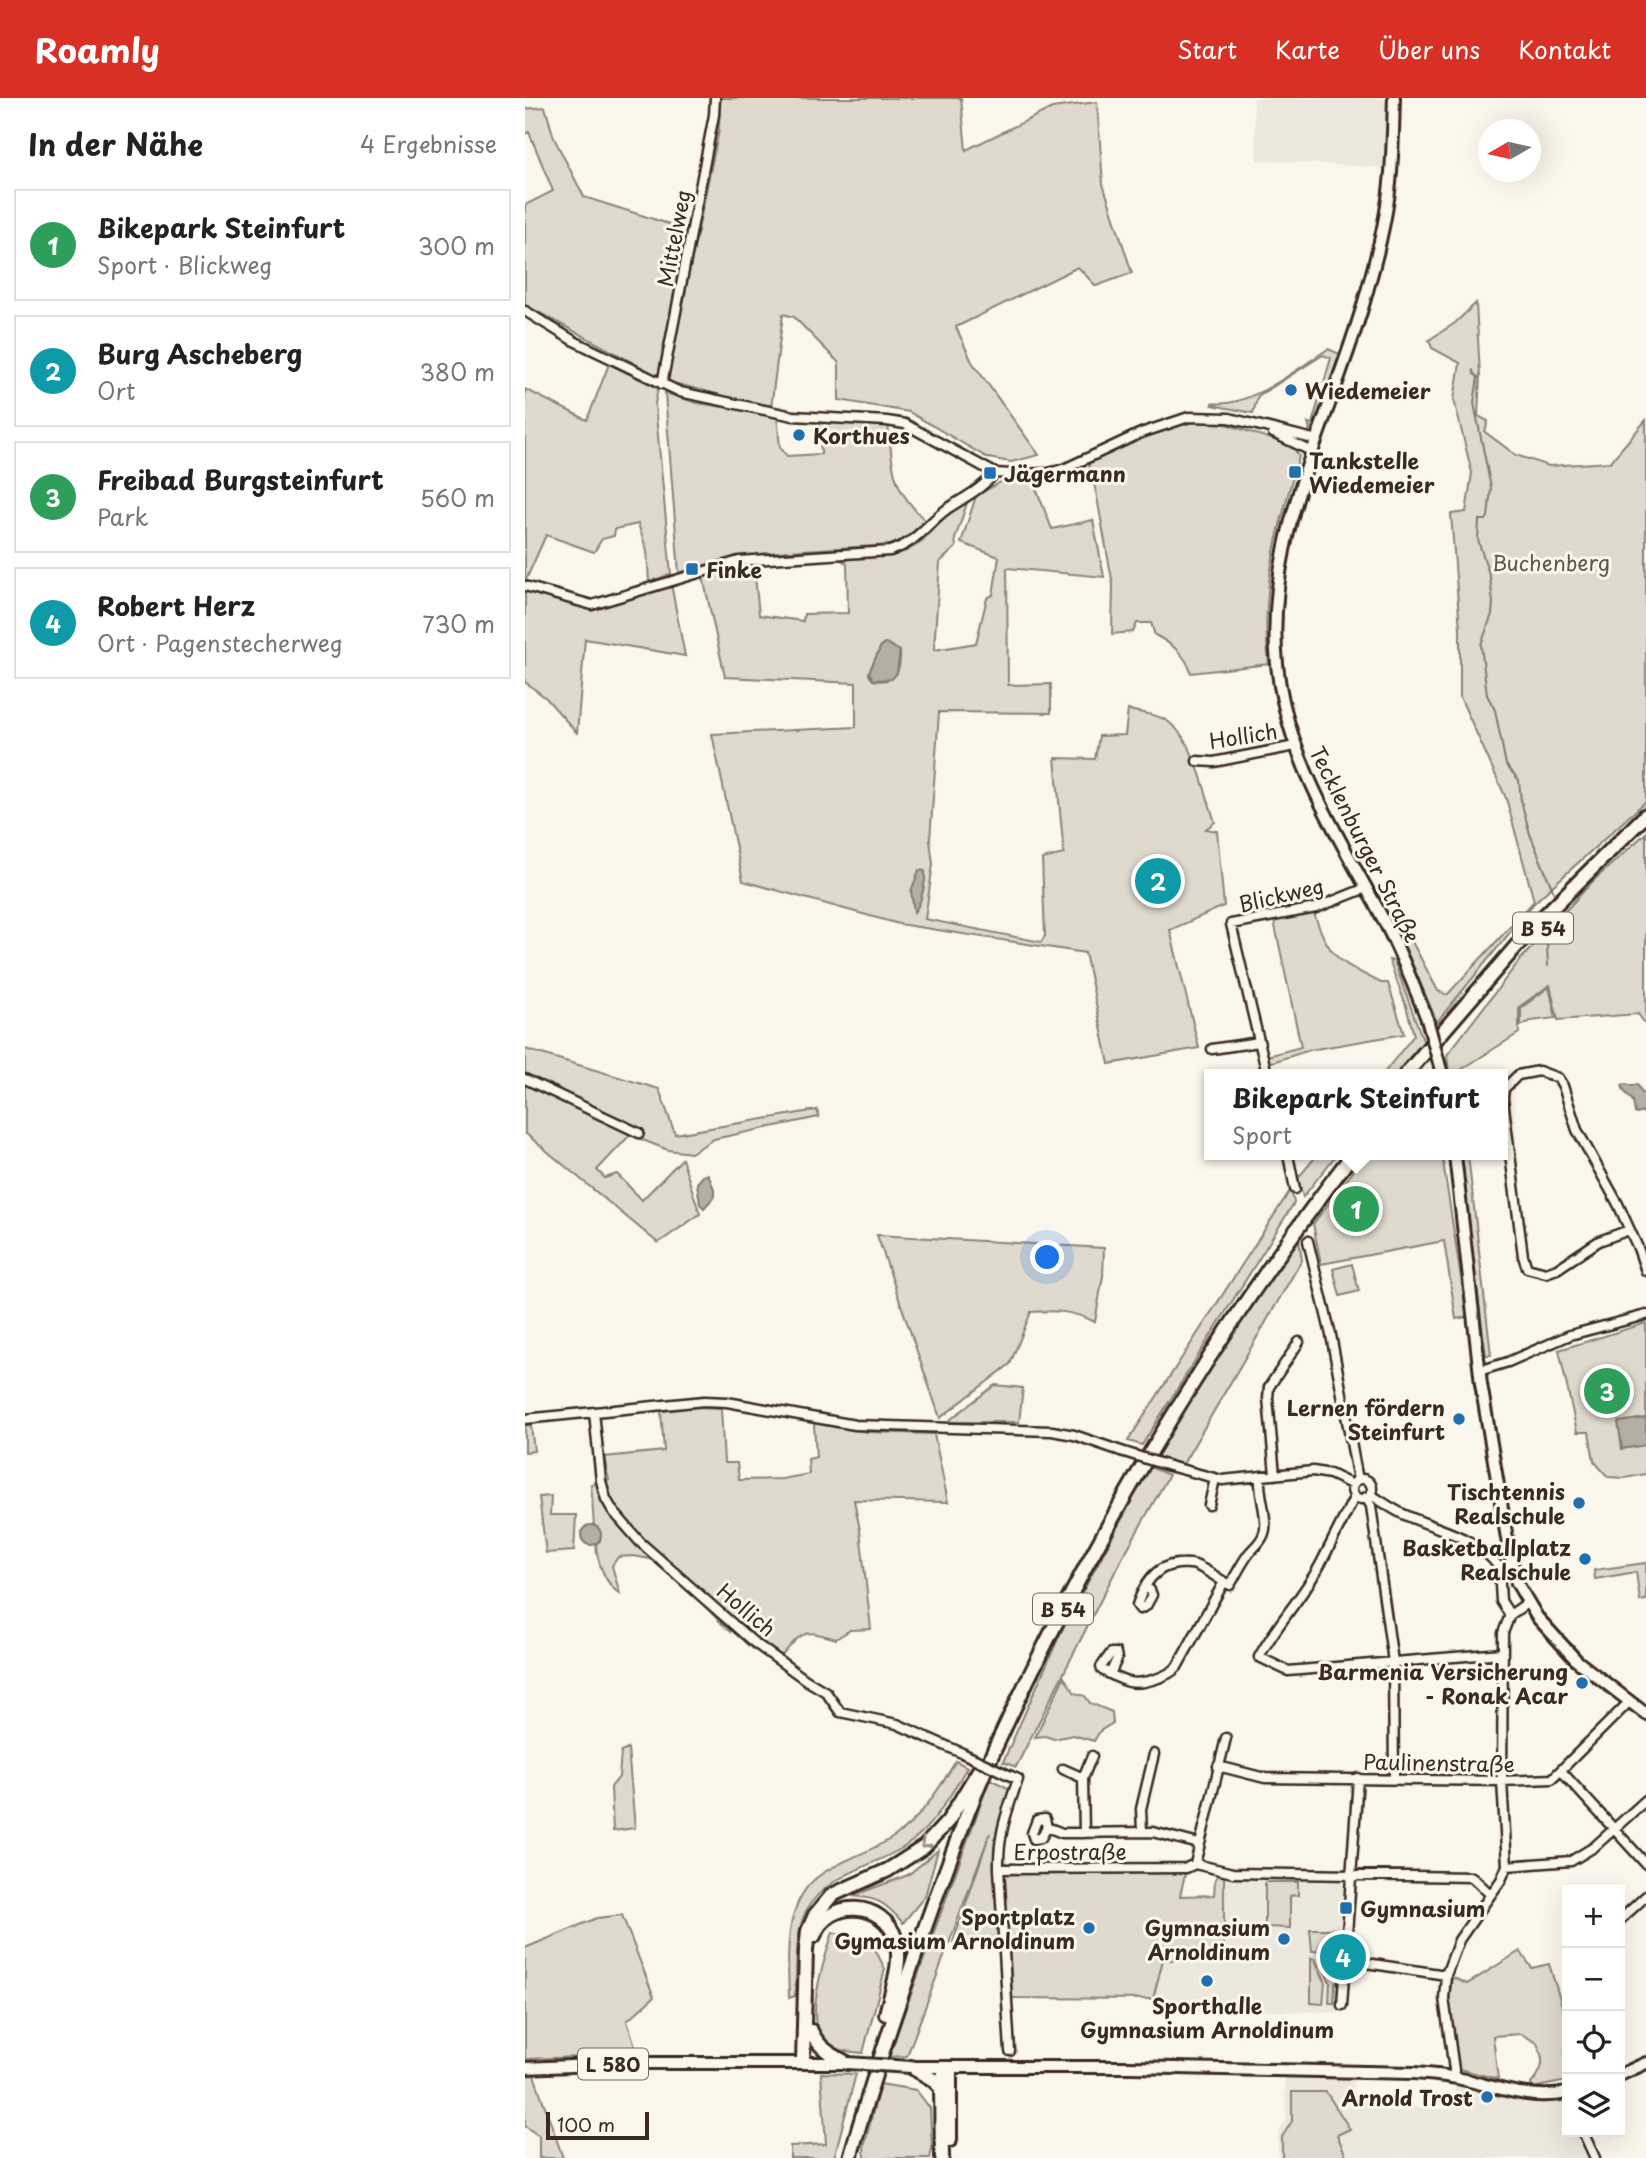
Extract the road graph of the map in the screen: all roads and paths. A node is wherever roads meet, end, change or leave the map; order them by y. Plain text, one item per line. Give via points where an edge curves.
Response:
1 (715, 98) edge
2 (1395, 98) edge
3 (525, 310) edge
4 (662, 384) junction
5 (1264, 428) junction
6 (1317, 440) junction
7 (1313, 452) junction
8 (995, 473) junction
9 (525, 586) edge
10 (1296, 746) junction
11 (1197, 761) dead end
12 (1646, 815) edge
13 (1646, 825) edge
14 (1366, 888) junction
15 (1259, 1042) junction
16 (1212, 1049) dead end
17 (1266, 1069) edge
18 (1410, 1069) edge
19 (1419, 1069) edge
20 (1440, 1069) edge
21 (525, 1079) edge
22 (1508, 1084) edge
23 (639, 1133) dead end
24 (1508, 1138) edge
25 (1289, 1160) edge
26 (1340, 1160) edge
27 (1348, 1160) edge
28 (1456, 1160) edge
29 (1295, 1189) dead end
30 (1629, 1230) junction
31 (1308, 1241) dead end
32 (1646, 1271) edge
33 (1646, 1315) edge
34 (1299, 1342) dead end
35 (1479, 1371) junction
36 (594, 1412) junction
37 (525, 1419) edge
38 (1275, 1475) junction
39 (1260, 1476) junction
40 (1215, 1479) junction
41 (1355, 1482) junction
42 (1356, 1496) junction
43 (1368, 1496) junction
44 (1209, 1505) dead end
45 (1224, 1582) junction
46 (1145, 1588) dead end
47 (1527, 1603) junction
48 (1510, 1615) junction
49 (1502, 1653) junction
50 (1393, 1662) junction
51 (1110, 1674) dead end
52 (1629, 1702) junction
53 (1646, 1714) edge
54 (1226, 1738) dead end
55 (1154, 1754) dead end
56 (1092, 1756) dead end
57 (1218, 1766) junction
58 (1063, 1769) dead end
59 (979, 1770) junction
60 (1562, 1772) junction
61 (1083, 1778) junction
62 (1358, 1778) junction
63 (1394, 1779) junction
64 (1502, 1781) junction
65 (1646, 1800) edge
66 (1047, 1827) dead end
67 (1613, 1828) junction
68 (1143, 1831) junction
69 (1084, 1833) junction
70 (1199, 1844) junction
71 (1195, 1864) junction
72 (1646, 1864) edge
73 (1507, 1866) junction
74 (999, 1869) junction
75 (1353, 1876) junction
76 (1490, 1894) junction
77 (1646, 1896) edge
78 (1625, 1915) edge
79 (1346, 1960) junction
80 (1445, 1975) junction
81 (1342, 2005) dead end
82 (885, 2018) junction
83 (811, 2031) junction
84 (1010, 2051) dead end
85 (803, 2062) junction
86 (847, 2063) junction
87 (1646, 2063) edge
88 (911, 2067) junction
89 (525, 2068) edge
90 (950, 2068) junction
91 (1625, 2072) edge
92 (1455, 2077) junction
93 (941, 2088) junction
94 (1562, 2096) edge
95 (858, 2124) junction
96 (1585, 2137) edge
97 (842, 2158) edge
98 (850, 2158) edge
99 (856, 2158) edge
100 (942, 2158) edge
101 (950, 2158) edge
102 (1595, 2158) edge

1 - 4 street, Mittelweg
2 - 6 main road, Tecklenburger Straße via 1390,183 1379,244
3 - 4 street via 574,341
4 - 8 street via 793,416 905,424
5 - 6 street
5 - 7 street
5 - 8 street via 1229,418 1189,417 1049,473
6 - 7 main road, Tecklenburger Straße
7 - 10 main road, Tecklenburger Straße via 1277,579 1276,667
8 - 9 street via 906,545 890,551 739,561 592,605
10 - 11 street, Hollich via 1215,762
10 - 14 main road, Tecklenburger Straße
12 - 18 highway, B 54 via 1532,928
13 - 19 highway, B 54 via 1538,933
14 - 15 street, Blickweg via 1316,908 1231,924
14 - 20 main road, Tecklenburger Straße, bridge via 1408,969
15 - 16 street
15 - 17 street, Blickweg
21 - 23 street
22 - 30 street via 1518,1075 1539,1071 1558,1078 1577,1130
24 - 30 street via 1527,1269 1546,1273 1557,1269 1599,1241
25 - 29 street
26 - 59 highway, B 54 via 1287,1229 1194,1368 1098,1528 1039,1639
27 - 95 highway, B 54 via 1291,1234 1200,1369 1117,1508 1051,1632 980,1783 892,2018
28 - 35 main road
30 - 32 street
31 - 41 street via 1331,1335
33 - 35 street via 1570,1335
34 - 38 street via 1269,1387
35 - 47 main road via 1511,1558
36 - 37 street
36 - 40 street, bridge via 704,1401 855,1425 1052,1431
36 - 74 street, Hollich, bridge via 601,1481 613,1511 640,1542 752,1641 826,1692 840,1712 897,1724 1018,1779 1000,1833
38 - 39 street
38 - 41 street via 1313,1471
39 - 40 street
39 - 45 street via 1265,1534 1230,1585
40 - 44 street
41 - 42 street
41 - 43 street via 1369,1482
42 - 43 street
42 - 50 street via 1320,1565 1259,1657 1288,1671
43 - 48 street via 1479,1546 1499,1567 1501,1601
43 - 50 street
45 - 46 street via 1196,1565 1173,1564 1151,1575
45 - 51 street via 1173,1672 1132,1683
47 - 48 street
47 - 52 main road via 1577,1661
48 - 49 street
49 - 50 street
49 - 64 street
50 - 63 street
52 - 53 main road
52 - 60 street
54 - 57 street
55 - 68 street via 1141,1809
56 - 61 street
57 - 62 street, Paulinenstraße via 1265,1777
57 - 70 street
58 - 61 street
59 - 82 highway, B 54
59 -> 85 highway via 948,1821 924,1847 888,1870 832,1895 815,1915 806,1950
60 - 64 street, Paulinenstraße via 1552,1779
60 - 67 street
61 - 69 street
62 - 63 street, Paulinenstraße
62 - 75 street
63 - 64 street, Paulinenstraße
64 - 73 street
65 - 67 street
66 - 69 street via 1062,1833
67 - 72 street
67 - 73 street via 1571,1861
68 - 69 street
68 - 70 street
70 - 71 street
71 - 74 street, Erpostraße via 1186,1868
71 - 75 street, Erpostraße via 1233,1873
73 - 76 street
74 - 84 street, Erpostraße
75 - 76 street, Erpostraße via 1472,1877
75 - 79 street
76 - 80 street via 1459,1940
77 - 78 street
79 - 80 street
79 - 81 street
80 - 92 street
82 - 83 highway via 897,1963 896,1940 879,1916 852,1908 831,1915 815,1933
82 - 97 highway, B 54
83 - 85 highway
83 - 86 highway via 826,2052
85 - 86 main road, L 580
85 - 89 main road, L 580
86 - 88 main road, L 580, bridge
87 - 91 main road
88 - 90 main road, L 580
88 - 93 highway
90 - 92 main road, L 580 via 1358,2070
90 - 93 highway
90 - 101 highway
92 - 94 main road, L 580 via 1524,2094
93 - 100 highway
95 - 98 highway, B 54
95 - 99 highway
96 - 102 street

